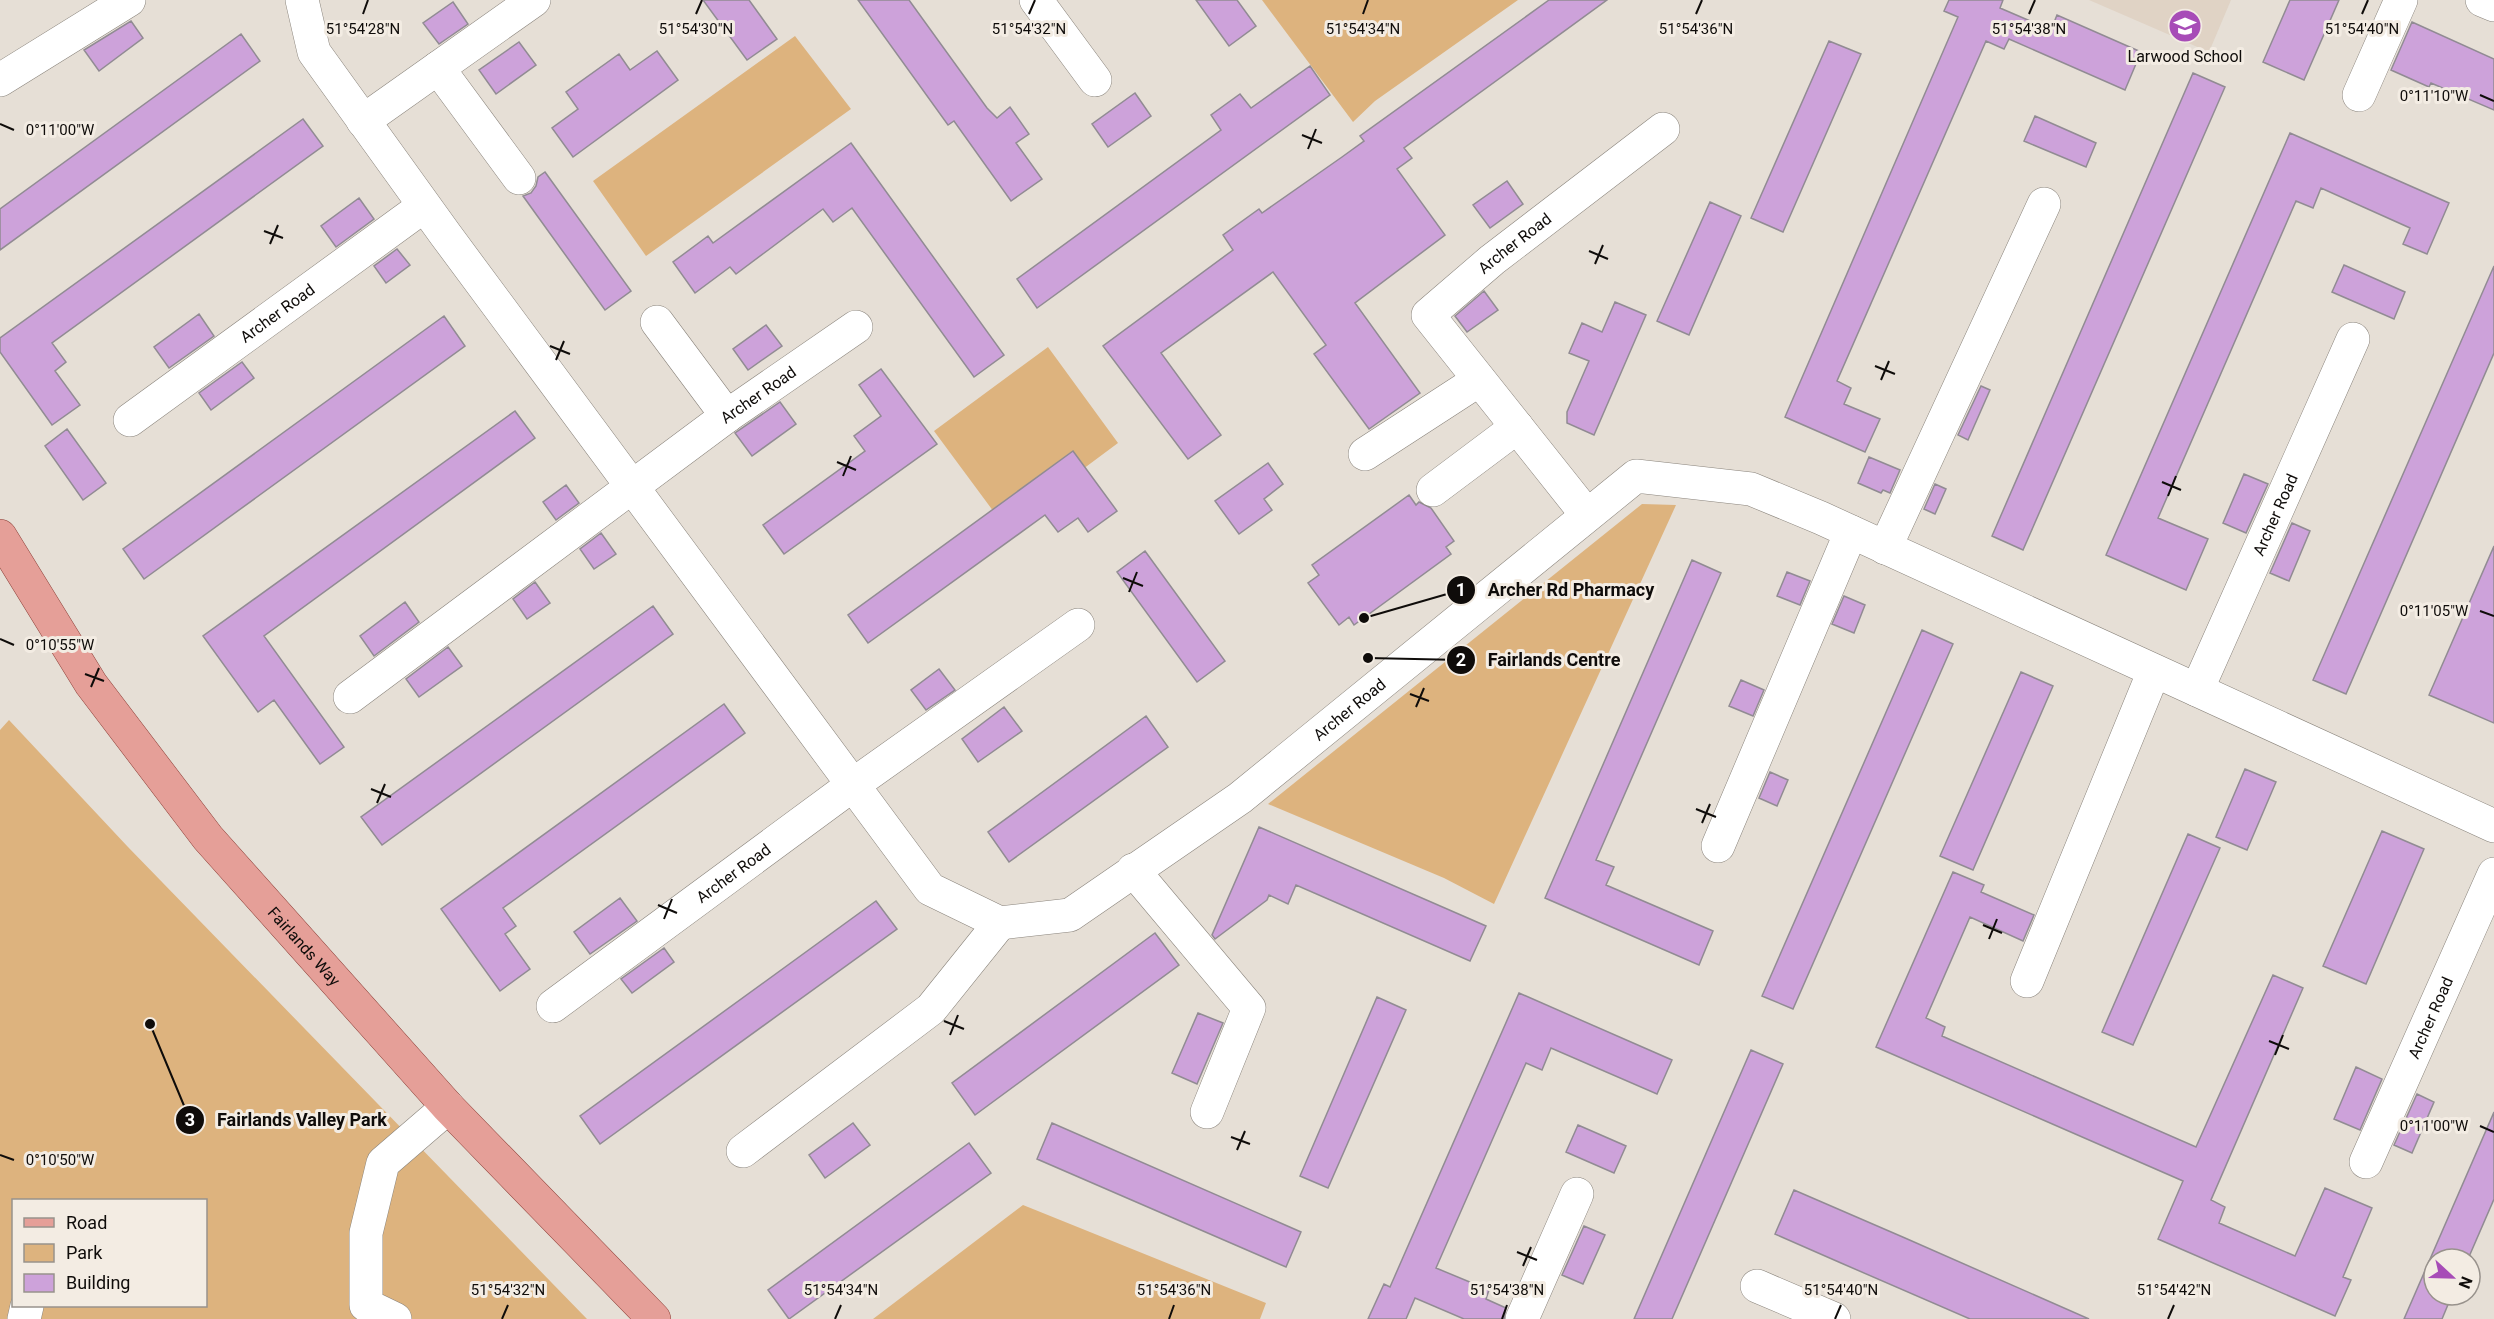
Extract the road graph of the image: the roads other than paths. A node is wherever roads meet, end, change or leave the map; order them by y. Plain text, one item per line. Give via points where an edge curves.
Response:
1 (129, 0) edge
2 (302, 0) edge
3 (534, 0) edge
4 (1036, 0) edge
5 (2401, 0) edge
6 (2482, 0) edge
7 (2494, 5) edge
8 (438, 68) junction
9 (0, 80) edge
10 (1095, 80) dead end
11 (2359, 95) dead end
12 (363, 121) junction
13 (1663, 129) dead end
14 (519, 178) dead end
15 (2044, 204) dead end
16 (424, 206) junction
17 (657, 322) dead end
18 (856, 327) dead end
19 (2353, 339) dead end
20 (1479, 380) junction
21 (727, 416) junction
22 (130, 420) dead end
23 (1517, 427) junction
24 (1365, 454) dead end
25 (634, 487) junction
26 (1433, 490) dead end
27 (1587, 515) junction
28 (1851, 532) junction
29 (0, 536) edge
30 (1885, 548) junction
31 (1078, 625) dead end
32 (2154, 670) junction
33 (2197, 690) junction
34 (350, 697) dead end
35 (854, 784) junction
36 (2494, 826) edge
37 (1719, 846) dead end
38 (1134, 870) junction
39 (2494, 874) edge
40 (1000, 922) junction
41 (2027, 981) dead end
42 (553, 1006) dead end
43 (448, 1107) junction
44 (1207, 1112) dead end
45 (743, 1151) dead end
46 (2367, 1162) dead end
47 (1577, 1194) dead end
48 (1757, 1286) dead end
49 (363, 1312) edge
50 (396, 1319) edge
51 (654, 1319) edge
52 (1522, 1319) edge
53 (1834, 1319) edge

1 - 9 street
2 - 12 street via 314,52
3 - 8 street
4 - 10 street
5 - 11 street
6 - 7 street
8 - 12 street
8 - 14 street
12 - 16 street
13 - 20 street, Archer Road via 1491,260 1428,315
15 - 30 street
16 - 22 street, Archer Road
16 - 25 street
17 - 21 street
18 - 21 street, Archer Road
19 - 33 street, Archer Road
20 - 23 street, Archer Road
20 - 24 street
21 - 25 street, Archer Road
23 - 26 street
23 - 27 street, Archer Road
25 - 34 street, Archer Road
25 - 35 street
27 - 28 street, Archer Road via 1636,476 1751,489
27 - 38 street, Archer Road via 1240,798
28 - 30 street, Archer Road
28 - 37 street
29 - 43 main road, Fairlands Way via 91,684 208,838
30 - 32 street, Archer Road
31 - 35 street, Archer Road
32 - 33 street, Archer Road
32 - 41 street
33 - 36 street, Archer Road
35 - 40 street via 930,889
35 - 42 street, Archer Road
38 - 40 street, Archer Road via 1070,915
38 - 44 street via 1249,1008
39 - 46 street, Archer Road
40 - 45 street via 931,1009
43 - 49 street via 383,1163 366,1233
43 - 51 main road, Fairlands Way
47 - 52 street
48 - 53 street
49 - 50 street

